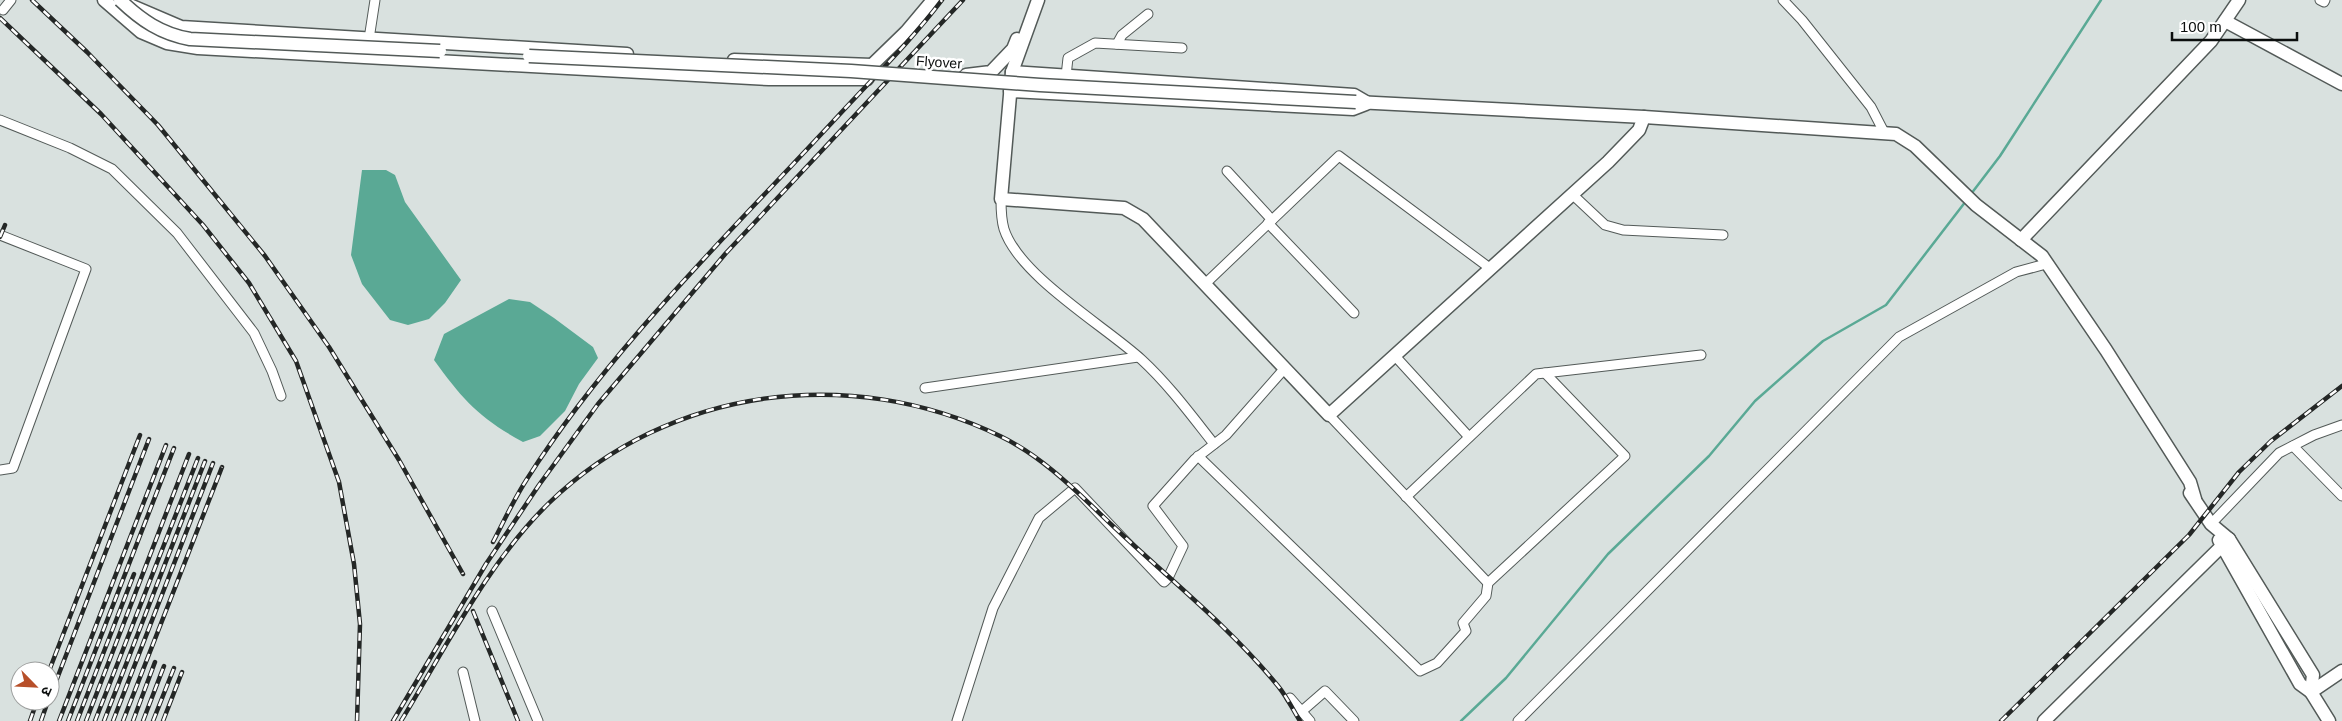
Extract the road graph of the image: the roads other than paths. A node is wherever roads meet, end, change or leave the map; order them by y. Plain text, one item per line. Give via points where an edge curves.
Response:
1 (104, 0) edge
2 (115, 0) edge
3 (120, 0) edge
4 (375, 0) edge
5 (933, 0) edge
6 (1031, 0) edge
7 (1038, 0) edge
8 (1783, 0) edge
9 (2239, 0) edge
10 (2320, 0) edge
11 (2325, 0) edge
12 (1148, 14) dead end
13 (2225, 21) junction
14 (369, 39) junction
15 (1117, 44) junction
16 (1182, 48) dead end
17 (454, 53) junction
18 (507, 55) junction
19 (872, 65) junction
20 (1012, 72) junction
21 (927, 76) junction
22 (1066, 76) junction
23 (2342, 84) edge
24 (1010, 91) junction
25 (1362, 103) junction
26 (1644, 117) junction
27 (0, 120) edge
28 (1885, 134) junction
29 (1227, 172) dead end
30 (1573, 194) junction
31 (1001, 199) junction
32 (1270, 221) junction
33 (0, 235) edge
34 (1723, 235) dead end
35 (2021, 240) junction
36 (2046, 264) junction
37 (1490, 269) junction
38 (1205, 284) junction
39 (1354, 313) dead end
40 (1702, 355) dead end
41 (1395, 356) junction
42 (1138, 357) junction
43 (1285, 368) junction
44 (1545, 373) junction
45 (925, 388) dead end
46 (281, 396) dead end
47 (1329, 415) junction
48 (2342, 425) edge
49 (1469, 437) junction
50 (1214, 444) junction
51 (2293, 446) junction
52 (1198, 456) junction
53 (0, 470) edge
54 (1406, 496) junction
55 (2342, 496) edge
56 (2213, 526) junction
57 (2227, 547) junction
58 (1488, 583) junction
59 (492, 611) dead end
60 (2342, 671) edge
61 (463, 672) dead end
62 (2311, 692) junction
63 (1290, 698) dead end
64 (1302, 711) junction
65 (475, 721) edge
66 (538, 721) edge
67 (957, 721) edge
68 (1310, 721) edge
69 (1354, 721) edge
70 (1518, 721) edge
71 (2044, 721) edge
72 (2056, 721) edge
73 (2329, 721) edge

1 - 17 street via 140,32 167,43 198,48
2 - 14 street via 181,27
3 - 17 street, bridge via 151,26 182,38
4 - 14 street
5 - 19 street
6 - 21 street via 1013,50 991,72
7 - 20 street
8 - 28 street via 1871,108
9 - 13 street
10 - 11 street
12 - 15 street via 1122,35
13 - 23 street
13 - 35 street via 2212,41
14 - 17 street
15 - 16 street
15 - 22 street via 1095,43 1068,58
17 - 18 street
18 - 19 street
18 - 19 street via 769,79 867,79 874,69
18 - 21 street, Flyover, bridge
20 - 22 street
20 - 24 street
21 - 25 street, Flyover, bridge
22 - 25 street via 1354,95
24 - 25 street via 1354,109
24 - 31 street
25 - 26 street, Flyover
26 - 28 street, Flyover
26 - 30 street via 1639,130
27 - 46 street via 112,169 177,233 254,333
28 - 35 street, Flyover via 1896,134 1915,146 1976,205
29 - 32 street
30 - 34 street via 1605,226 1623,230
30 - 37 street
31 - 38 street via 1124,208 1143,219
31 - 42 street via 1005,231 1020,255 1042,280
32 - 37 street via 1339,156
32 - 38 street
32 - 39 street
33 - 53 street via 86,269 14,468
35 - 36 street, Flyover via 2042,256
36 - 56 street, Flyover via 2057,280 2058,289 2103,352 2184,485
36 - 70 street via 2016,272 1899,337
37 - 41 street
38 - 43 street
40 - 44 street
41 - 47 street
41 - 49 street
42 - 45 street
42 - 50 street via 1166,385
43 - 47 street
43 - 50 street via 1226,435
44 - 49 street via 1536,374
44 - 58 street via 1625,456
47 - 54 street
48 - 51 street
49 - 54 street
50 - 52 street
51 - 55 street
51 - 56 street via 2279,453
52 - 58 street via 1420,671 1437,663 1466,631 1463,623 1486,596
52 - 67 street via 1153,506 1183,546 1164,582 1075,488 1039,518 993,608
54 - 58 street
56 - 57 street, Flyover
57 - 62 street, Flyover via 2313,675
57 - 71 street
57 - 72 street
59 - 66 street
60 - 62 street
61 - 65 street
62 - 73 street
63 - 64 street
64 - 68 street
64 - 69 street via 1325,691

